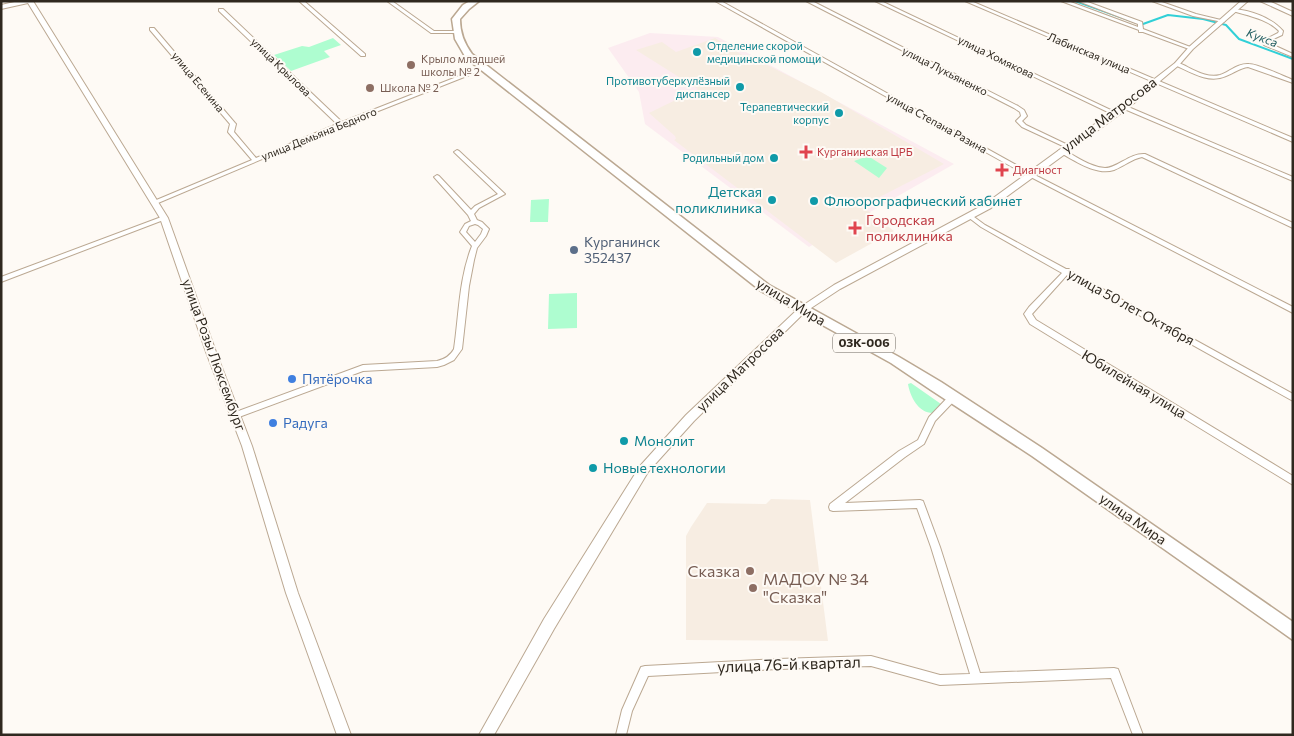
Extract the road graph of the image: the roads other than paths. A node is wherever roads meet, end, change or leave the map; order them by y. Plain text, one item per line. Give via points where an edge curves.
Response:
1 (29, 1) edge
2 (302, 1) edge
3 (389, 1) edge
4 (475, 1) edge
5 (717, 1) edge
6 (808, 1) edge
7 (877, 1) edge
8 (967, 1) edge
9 (1063, 1) edge
10 (1080, 1) edge
11 (1154, 1) edge
12 (1245, 1) edge
13 (1263, 1) edge
14 (1, 7) edge
15 (221, 10) dead end
16 (1236, 10) junction
17 (1293, 14) edge
18 (1221, 22) junction
19 (152, 29) dead end
20 (1141, 31) junction
21 (456, 32) junction
22 (1192, 48) junction
23 (362, 55) dead end
24 (1293, 56) edge
25 (1177, 64) junction
26 (484, 68) junction
27 (1154, 81) junction
28 (1293, 82) edge
29 (1124, 106) junction
30 (1114, 113) junction
31 (341, 124) junction
32 (1293, 140) edge
33 (1064, 149) junction
34 (457, 152) dead end
35 (255, 160) junction
36 (1030, 175) junction
37 (436, 177) dead end
38 (1293, 180) edge
39 (156, 202) junction
40 (471, 214) junction
41 (970, 216) junction
42 (164, 218) junction
43 (475, 222) junction
44 (1293, 226) edge
45 (475, 246) junction
46 (1068, 271) junction
47 (1, 280) edge
48 (802, 310) junction
49 (1293, 310) edge
50 (954, 397) junction
51 (1293, 398) edge
52 (236, 415) junction
53 (1293, 481) edge
54 (1293, 632) edge
55 (977, 680) junction
56 (344, 735) edge
57 (486, 735) edge
58 (620, 735) edge
59 (1138, 735) edge

1 - 14 street
1 - 39 street, улица Розы Люксембург
2 - 23 street
3 - 21 street via 433,32
4 - 21 main road via 456,19
5 - 36 street, улица Степана Разина
6 - 33 street, улица Лукьяненко via 1016,107 1022,111 1024,116 1019,121 1024,126
7 - 30 street, улица Хомякова
8 - 27 street, Лабинская улица
9 - 20 street
10 - 20 street via 1140,23
11 - 18 street
12 - 16 street, улица Матросова
13 - 17 street
15 - 31 street, улица Крылова
16 - 18 street, улица Матросова
16 - 24 street via 1277,26 1280,34 1264,41
18 - 22 street, улица Матросова
19 - 35 street, улица Есенина via 233,124 231,132
20 - 22 street
21 - 26 main road, улица Мира / 03К-006 via 469,56
22 - 25 street, улица Матросова
25 - 27 street, улица Матросова
25 - 28 street via 1211,77 1249,65
26 - 31 street, улица Демьяна Бедного
26 - 48 main road, улица Мира / 03К-006 via 765,288
27 - 29 street, улица Матросова
27 - 32 street, Лабинская улица
29 - 30 street, улица Матросова
29 - 38 street
30 - 33 street, улица Матросова
31 - 35 street, улица Демьяна Бедного
33 - 36 street, улица Матросова
33 - 44 street, улица Лукьяненко via 1099,169 1108,170 1143,155
34 - 40 street via 502,194 477,207
35 - 39 street, улица Демьяна Бедного
36 - 41 street, улица Матросова
36 - 49 street, улица Степана Разина
37 - 40 street
39 - 42 street, улица Розы Люксембург
40 - 43 street
41 - 46 street, улица 50 лет Октября
41 - 48 street, улица Матросова via 837,287
42 - 47 street
42 - 52 street, улица Розы Люксембург
43 - 45 street via 486,229 486,234
43 - 45 street via 467,225 463,232
45 - 52 street via 466,284 458,349 446,362 363,368
46 - 51 street, улица 50 лет Октября
46 - 53 street, Юбилейная улица via 1031,309 1028,314 1033,322
48 - 50 main road, улица Мира / 03К-006 via 895,360
48 - 57 street, улица Матросова via 690,418 644,469 549,624
50 - 54 main road, улица Мира / 03К-006
50 - 55 street via 932,419 921,442 833,507 920,504
52 - 56 street, улица Розы Люксембург via 292,592
55 - 58 street, улица 76-й квартал via 940,680 870,661 645,671 627,710
55 - 59 street, улица 76-й квартал via 1114,673

